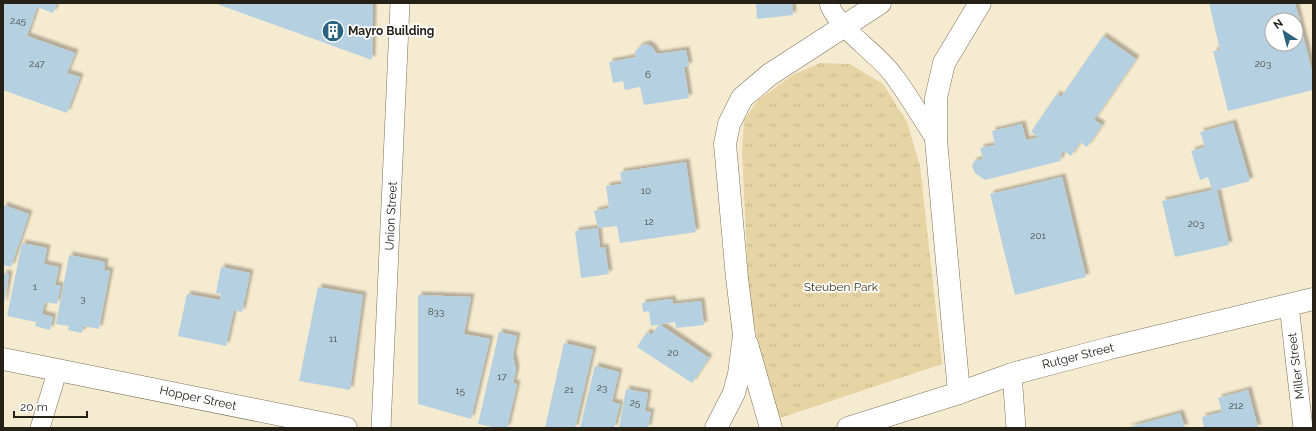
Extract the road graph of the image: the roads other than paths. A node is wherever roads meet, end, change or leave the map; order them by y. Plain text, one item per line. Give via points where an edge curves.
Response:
1 (400, 3) edge
2 (829, 3) edge
3 (880, 3) edge
4 (980, 3) edge
5 (845, 26) junction
6 (936, 140) junction
7 (1313, 299) edge
8 (1289, 305) junction
9 (744, 335) junction
10 (3, 359) edge
11 (58, 369) junction
12 (1012, 374) junction
13 (959, 392) junction
14 (40, 428) edge
15 (346, 428) edge
16 (381, 428) edge
17 (716, 428) edge
18 (771, 428) edge
19 (848, 428) edge
20 (1016, 428) edge
21 (1303, 428) edge

1 - 16 street, Union Street
2 - 5 street
3 - 5 street
4 - 6 street via 944,63 936,98
5 - 6 street via 894,74
5 - 9 street via 769,75 742,98 729,124 725,144
6 - 13 street
7 - 8 street, Rutger Street
8 - 12 street, Rutger Street
8 - 21 street, Miller Street
9 - 17 street via 734,393
9 - 18 street
10 - 11 street, Hopper Street
11 - 14 street
11 - 15 street, Hopper Street
12 - 13 street, Rutger Street
12 - 20 street
13 - 19 street, Rutger Street

